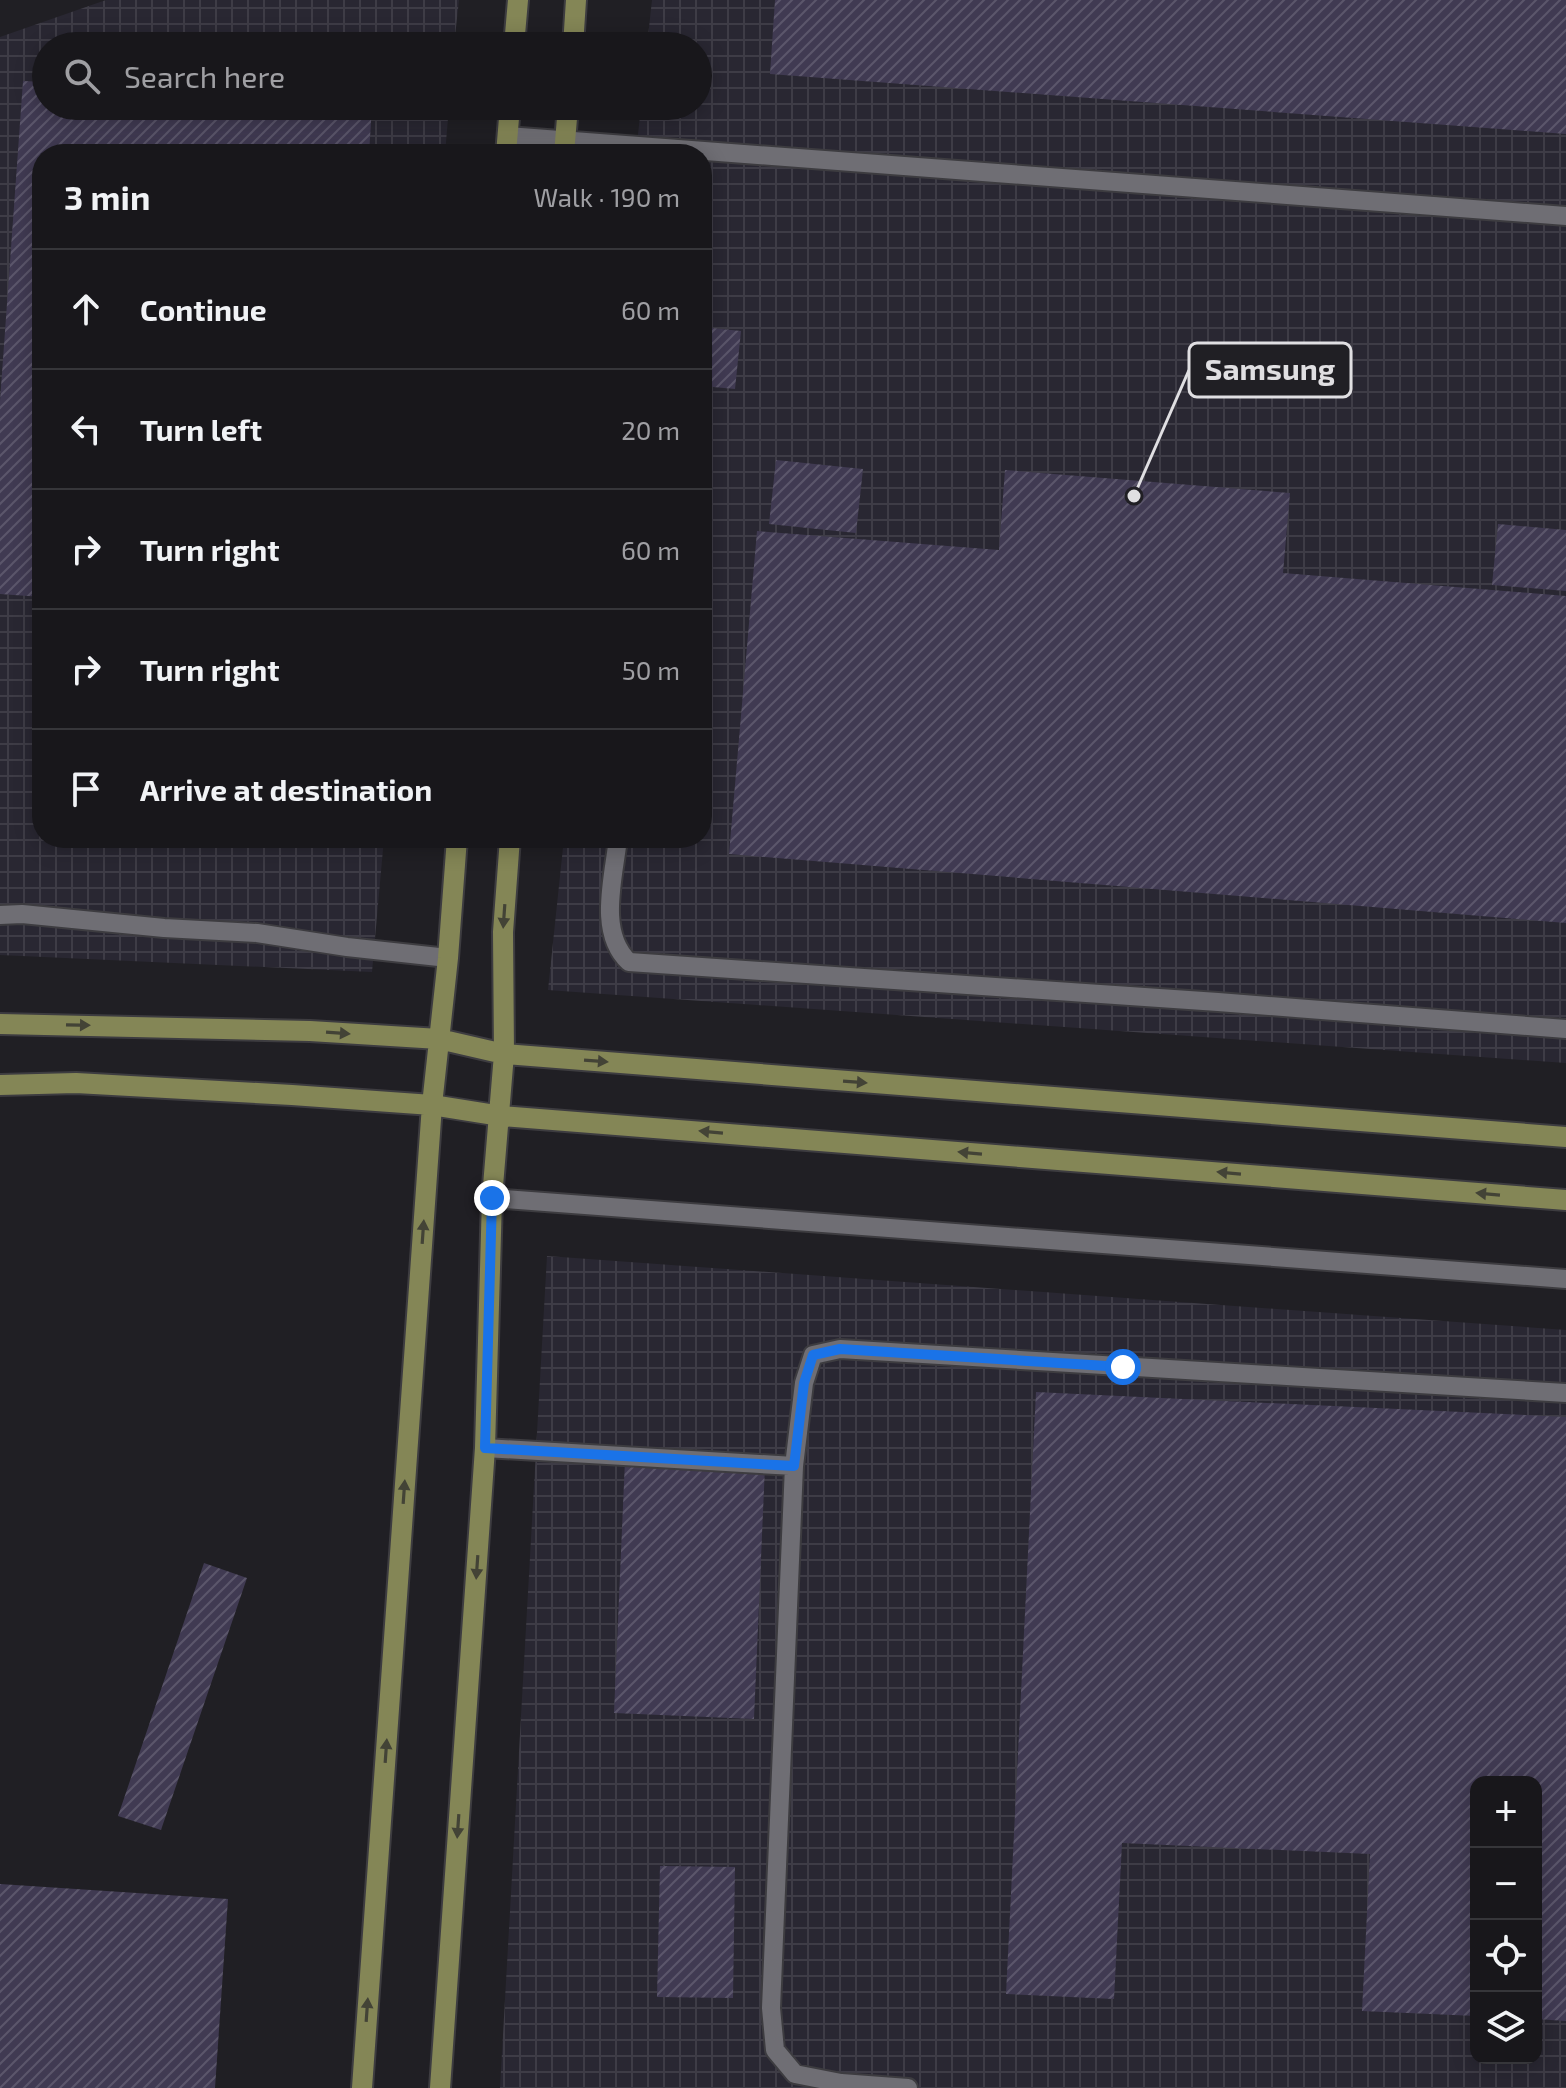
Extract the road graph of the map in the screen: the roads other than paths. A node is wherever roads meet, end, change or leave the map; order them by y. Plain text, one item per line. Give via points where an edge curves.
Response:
1 (518, 0) edge
2 (576, 0) edge
3 (515, 32) edge
4 (574, 32) edge
5 (509, 120) edge
6 (567, 120) edge
7 (507, 144) edge
8 (565, 144) edge
9 (712, 154) edge
10 (1566, 216) edge
11 (456, 848) edge
12 (509, 848) edge
13 (617, 848) edge
14 (0, 915) edge
15 (448, 958) junction
16 (0, 1024) edge
17 (1566, 1029) edge
18 (439, 1039) junction
19 (504, 1054) junction
20 (0, 1085) edge
21 (432, 1105) junction
22 (501, 1116) junction
23 (1566, 1137) edge
24 (492, 1198) junction
25 (1566, 1200) edge
26 (1566, 1279) edge
27 (1566, 1393) edge
28 (485, 1448) junction
29 (794, 1466) junction
30 (362, 2088) edge
31 (440, 2088) edge
32 (908, 2088) edge

1 - 3 street
2 - 4 street
5 - 7 street
6 - 8 street
9 - 10 lane
11 - 15 street
12 -> 19 street via 503,932
13 - 17 lane via 609,921 617,951 629,962
14 - 15 lane via 257,933
15 - 18 street
16 -> 18 street
18 - 19 street
18 - 21 street
19 - 22 street
19 -> 23 street
20 - 21 street via 76,1083
21 - 22 street
30 -> 21 street
22 - 24 street
25 -> 22 street
24 - 26 lane
24 - 28 street
27 - 29 lane via 840,1349 813,1355 804,1383
28 - 29 lane
28 -> 31 street
29 - 32 lane via 771,2008 775,2050 795,2074

